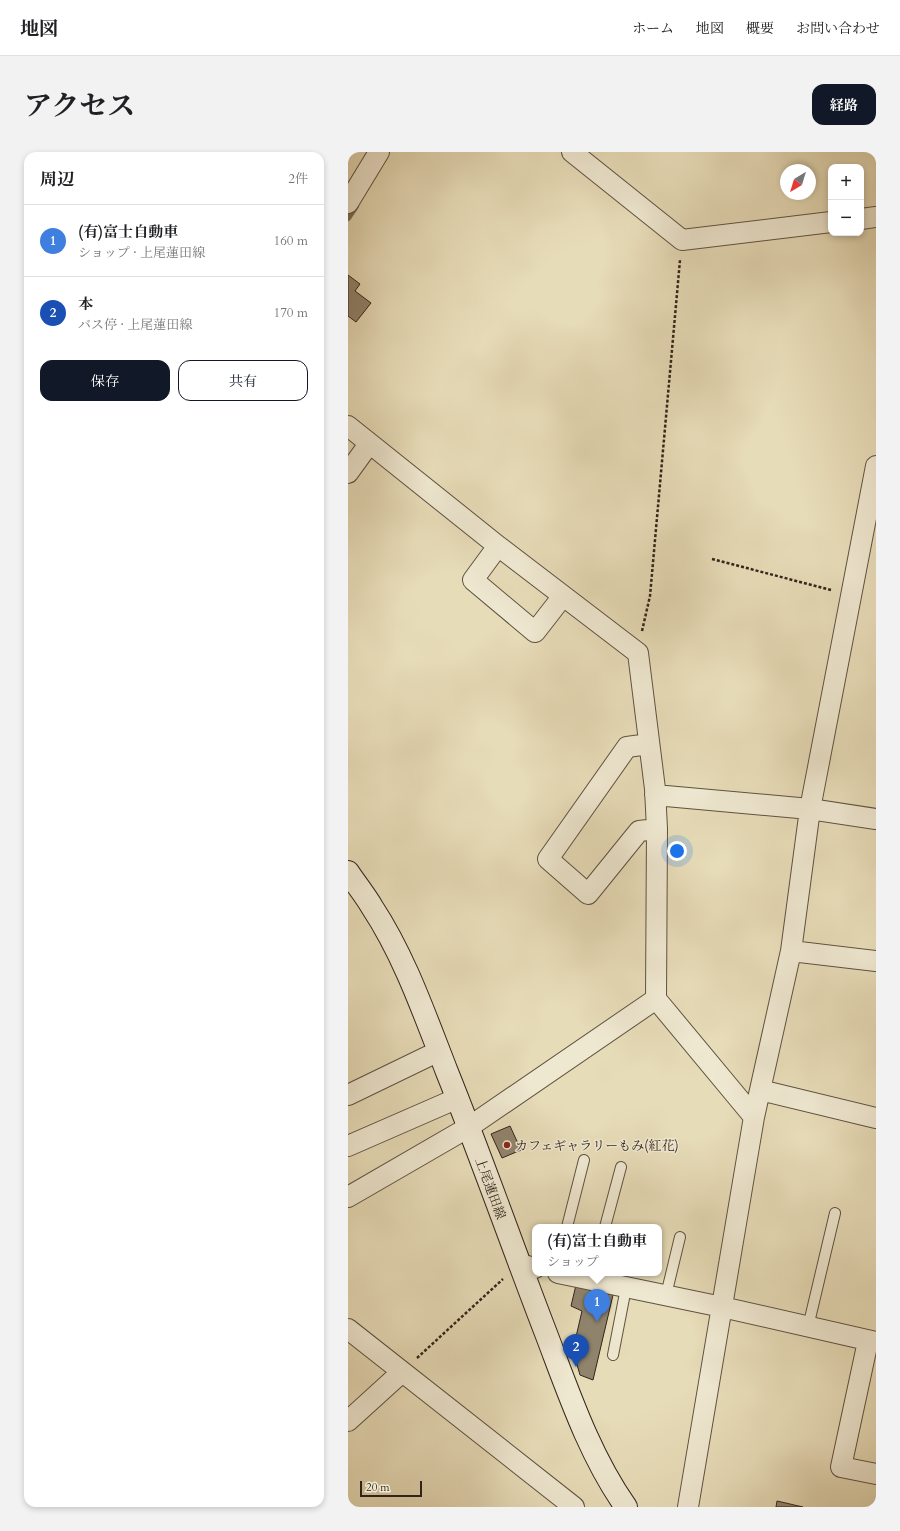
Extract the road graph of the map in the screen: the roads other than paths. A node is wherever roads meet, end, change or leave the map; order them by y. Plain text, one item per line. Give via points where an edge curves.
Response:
1 (379, 152) edge
2 (572, 152) edge
3 (348, 203) edge
4 (876, 217) edge
5 (864, 219) edge
6 (828, 222) edge
7 (348, 426) edge
8 (369, 444) junction
9 (876, 466) edge
10 (348, 473) edge
11 (498, 546) junction
12 (564, 596) junction
13 (649, 744) junction
14 (655, 795) junction
15 (810, 810) junction
16 (876, 819) edge
17 (657, 828) junction
18 (348, 872) edge
19 (791, 951) junction
20 (876, 961) edge
21 (656, 999) junction
22 (439, 1050) junction
23 (760, 1090) junction
24 (348, 1095) edge
25 (458, 1098) junction
26 (754, 1117) junction
27 (876, 1118) edge
28 (469, 1127) junction
29 (348, 1146) edge
30 (584, 1160) dead end
31 (621, 1167) dead end
32 (348, 1197) edge
33 (835, 1213) dead end
34 (568, 1224) edge
35 (606, 1224) edge
36 (680, 1237) dead end
37 (527, 1266) edge
38 (592, 1277) edge
39 (626, 1288) junction
40 (666, 1295) junction
41 (722, 1307) junction
42 (808, 1327) junction
43 (348, 1329) edge
44 (872, 1342) edge
45 (613, 1355) dead end
46 (402, 1372) junction
47 (348, 1420) edge
48 (876, 1474) edge
49 (574, 1507) edge
50 (626, 1507) edge
51 (688, 1507) edge

1 - 3 street
2 - 6 street via 682,240
4 - 5 street
7 - 8 street
8 - 10 street
8 - 11 street
9 - 15 street
11 - 12 street
11 - 12 street via 473,580 536,632
12 - 13 street via 638,653
13 - 14 street
13 - 17 street via 627,747 548,859 588,894 638,831
14 - 15 street
14 - 17 street
15 - 16 street
15 - 19 street
17 - 21 street
18 - 22 main road, 上尾蓮田線 via 390,938 409,976
19 - 20 street
19 - 23 street
21 - 26 street
21 - 28 street
22 - 24 street
22 - 25 main road, 上尾蓮田線
23 - 26 street
23 - 27 street
25 - 28 main road, 上尾蓮田線
25 - 29 street
26 - 41 street
28 - 32 street
28 - 37 main road, 上尾蓮田線
30 - 34 lane
31 - 35 lane
33 - 42 lane
36 - 40 lane
37 - 50 main road, 上尾蓮田線 via 581,1420 600,1463
38 - 39 street
39 - 40 street
39 - 45 lane
40 - 41 street
41 - 42 street
41 - 51 street
42 - 44 street
43 - 46 street
44 - 48 street via 842,1467
46 - 47 street
46 - 49 street

